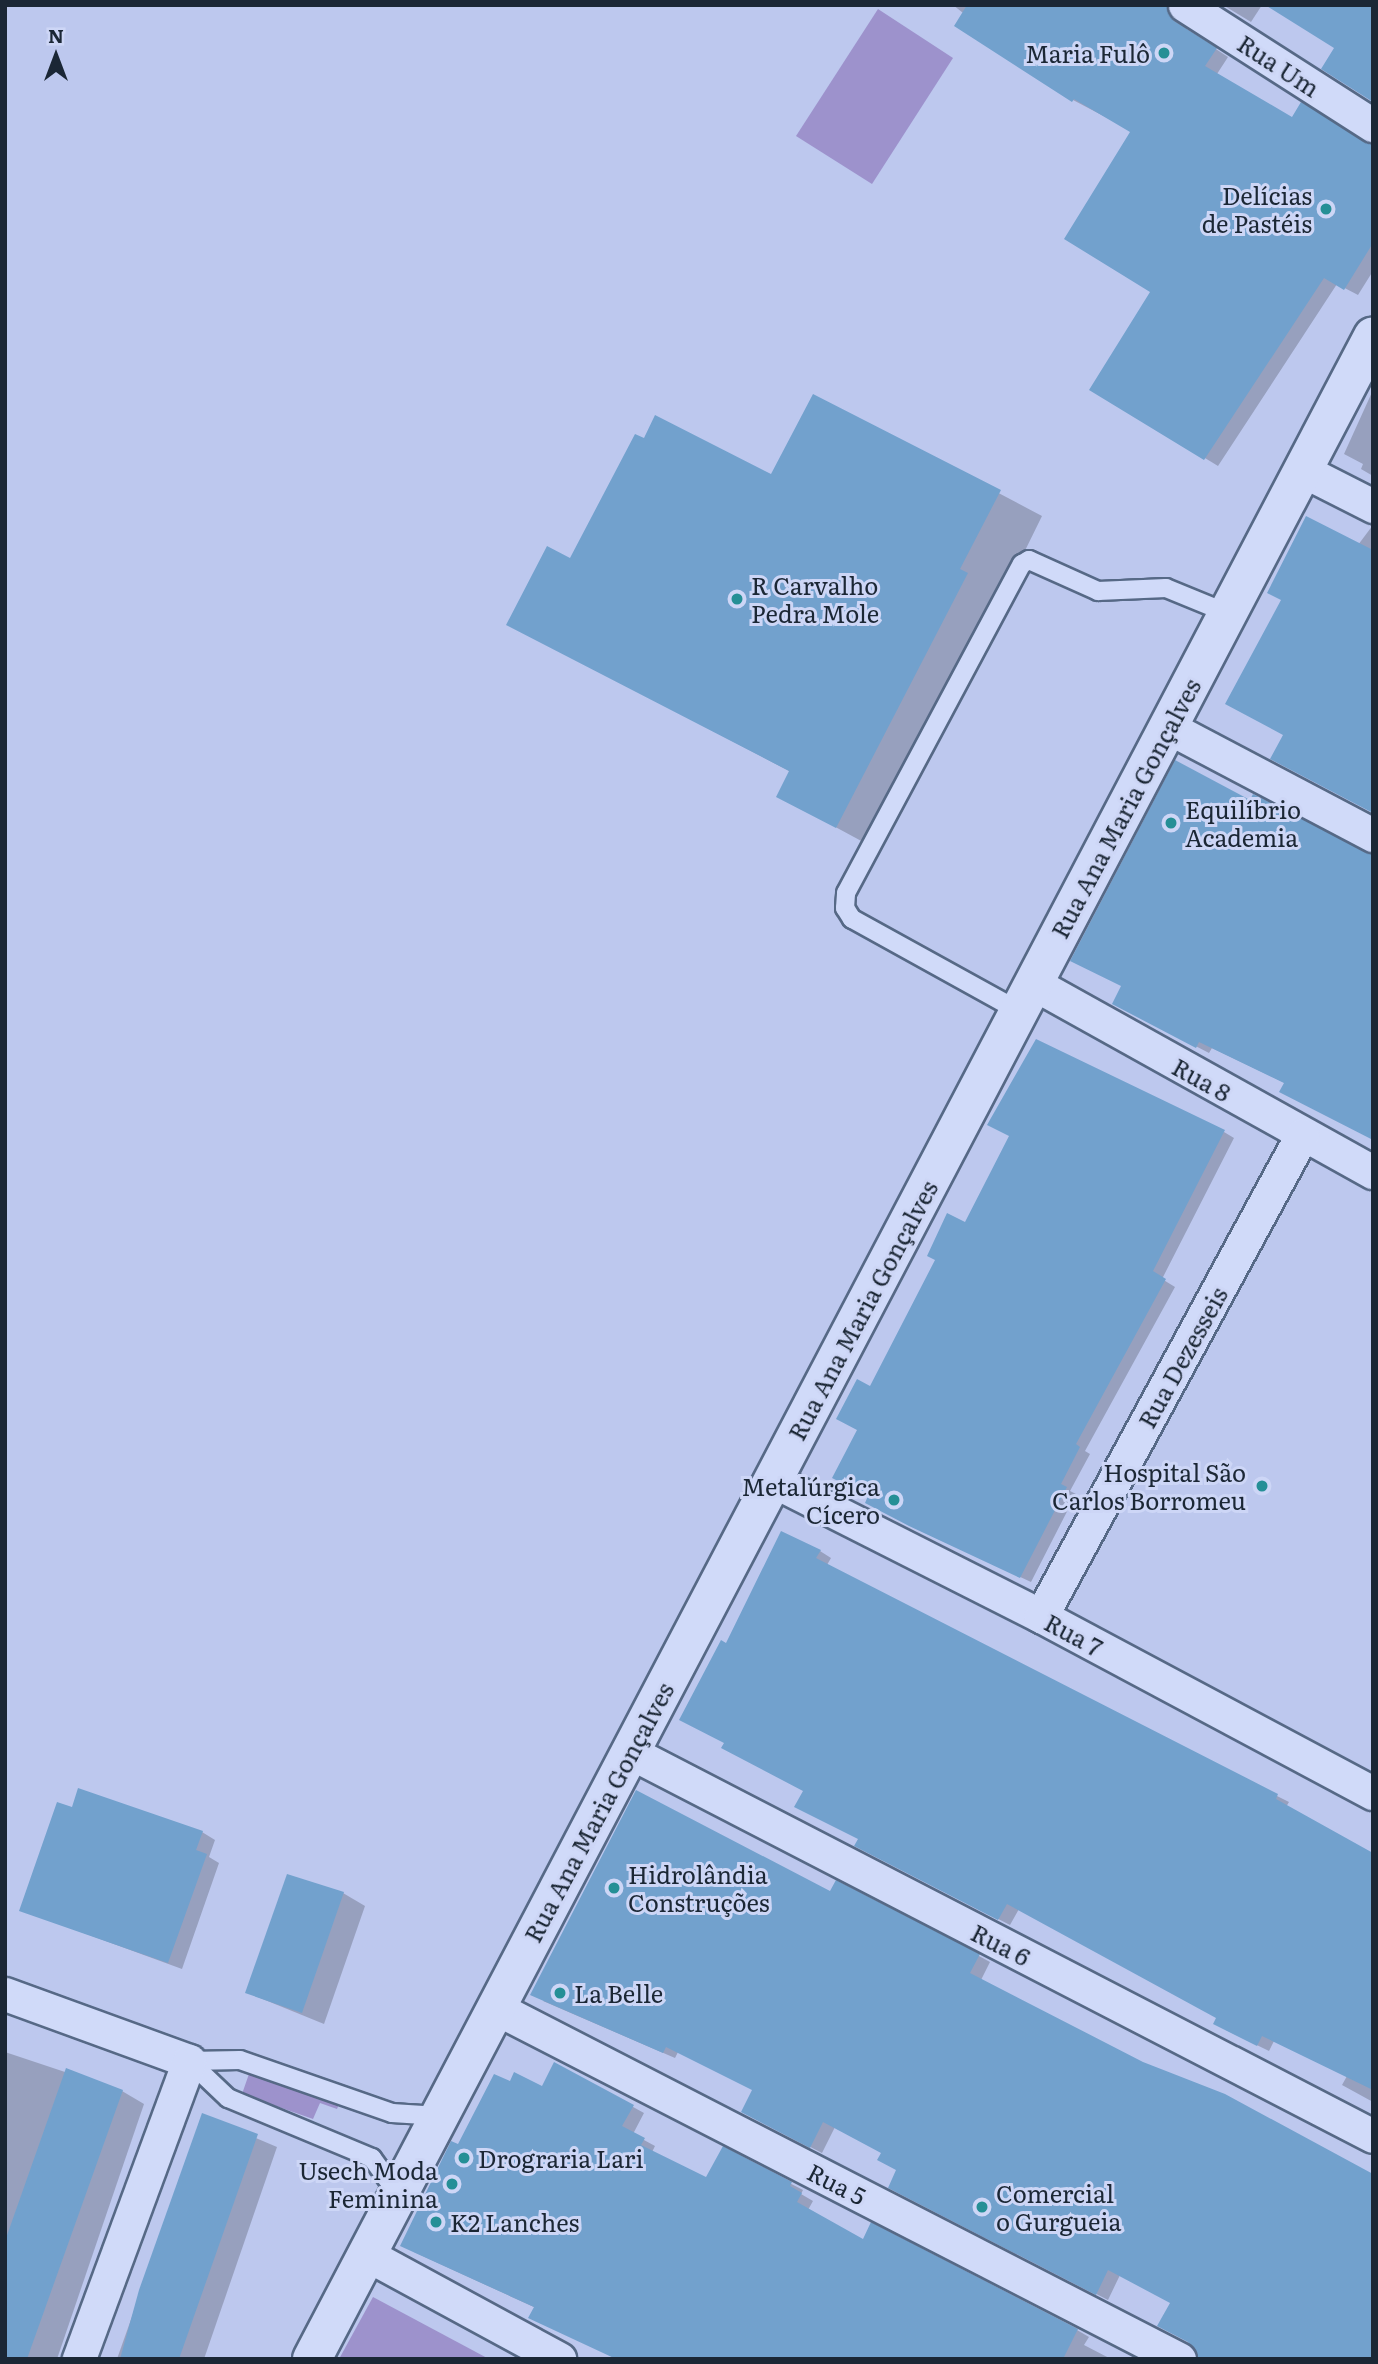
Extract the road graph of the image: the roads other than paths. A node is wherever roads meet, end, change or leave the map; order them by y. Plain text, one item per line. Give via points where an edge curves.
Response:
1 (1185, 5) edge
2 (1373, 125) edge
3 (1373, 336) edge
4 (1302, 470) junction
5 (1373, 506) edge
6 (1227, 613) junction
7 (1168, 727) junction
8 (1373, 835) edge
9 (1026, 997) junction
10 (1302, 1135) junction
11 (1373, 1172) edge
12 (772, 1480) junction
13 (1041, 1616) junction
14 (630, 1752) junction
15 (1373, 1793) edge
16 (5, 1994) edge
17 (496, 2008) junction
18 (189, 2061) junction
19 (439, 2116) junction
20 (1373, 2136) edge
21 (398, 2194) junction
22 (366, 2254) junction
23 (79, 2359) edge
24 (312, 2359) edge
25 (559, 2359) edge
26 (1179, 2359) edge

1 - 2 street, Rua Um
3 - 4 street, Rua Ana Maria Gonçalves
4 - 5 street
4 - 6 street, Rua Ana Maria Gonçalves
6 - 7 street, Rua Ana Maria Gonçalves
6 - 9 lane via 1166,588 1098,591 1029,559 1022,564 846,892 845,908 852,919
7 - 8 street
7 - 9 street, Rua Ana Maria Gonçalves
9 - 10 street, Rua 8
9 - 12 street, Rua Ana Maria Gonçalves
10 - 11 street, Rua 8
10 - 13 street, Rua Dezesseis
12 - 13 street, Rua 7
12 - 14 street, Rua Ana Maria Gonçalves
13 - 15 street, Rua 7
14 - 17 street, Rua Ana Maria Gonçalves
14 - 20 street, Rua 6
16 - 18 street
17 - 19 street, Rua Ana Maria Gonçalves
17 - 26 street, Rua 5
18 - 19 lane via 240,2060 392,2113
18 - 21 lane via 228,2098 372,2158
18 - 23 street
19 - 21 street, Rua Ana Maria Gonçalves
21 - 22 street, Rua Ana Maria Gonçalves
22 - 24 street, Rua Ana Maria Gonçalves
22 - 25 street

